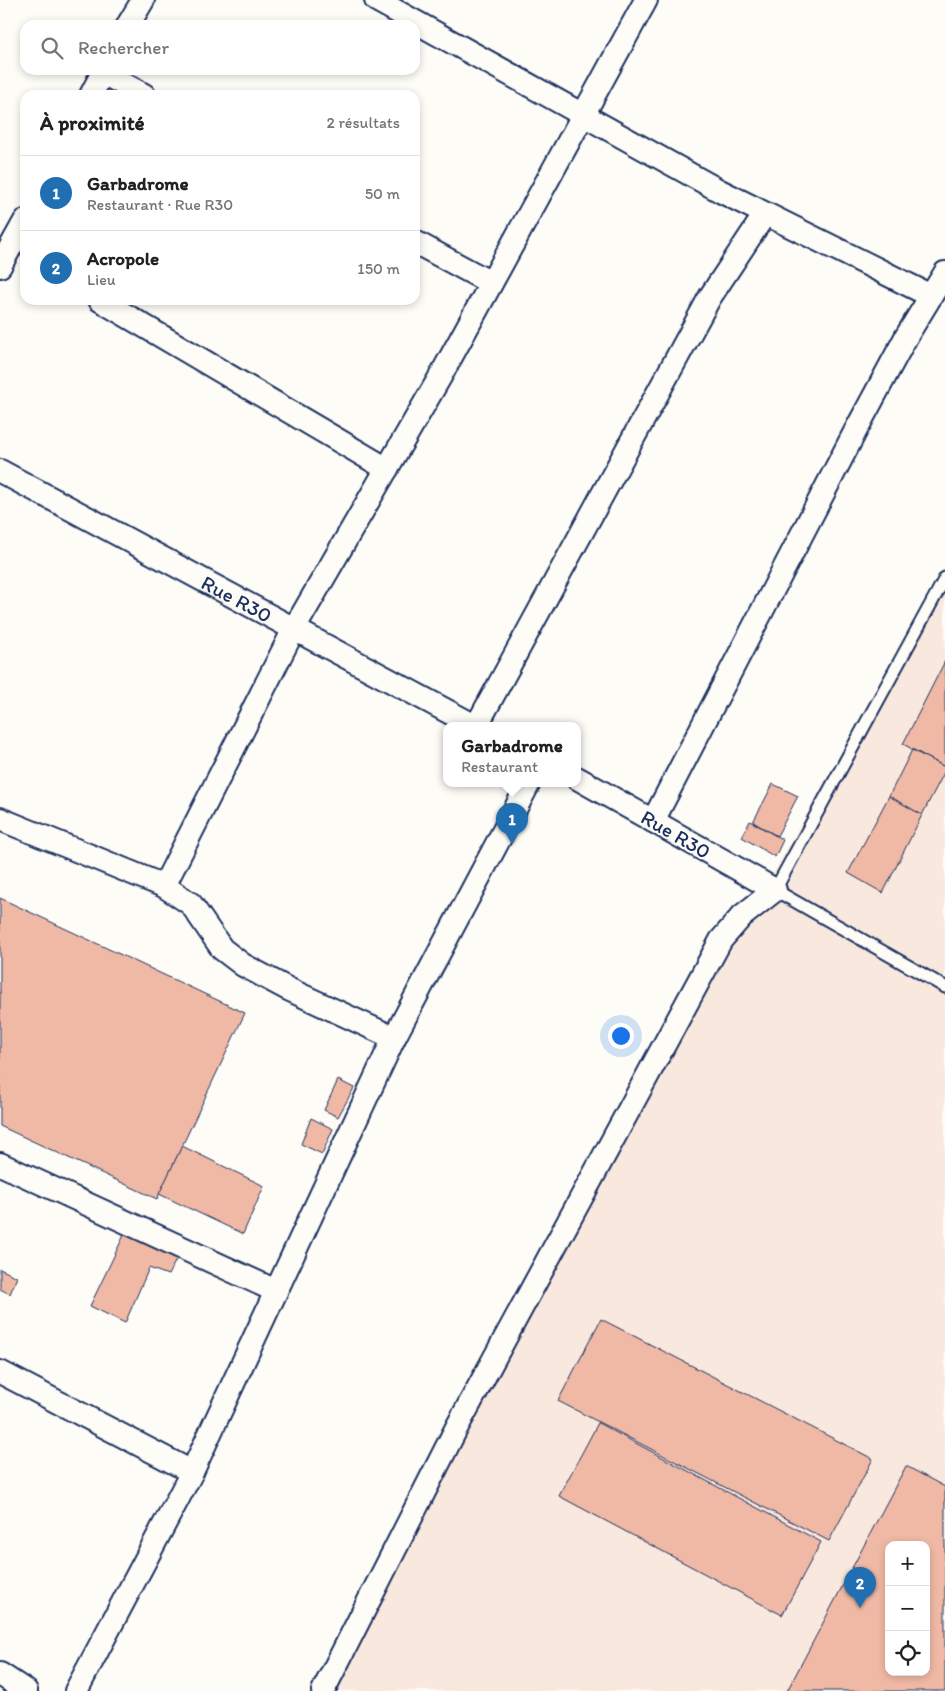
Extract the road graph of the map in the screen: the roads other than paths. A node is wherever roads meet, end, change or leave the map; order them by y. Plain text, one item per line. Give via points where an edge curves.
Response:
1 (143, 0) edge
2 (376, 0) edge
3 (646, 0) edge
4 (131, 20) edge
5 (412, 20) edge
6 (420, 24) edge
7 (102, 75) edge
8 (111, 75) edge
9 (94, 90) edge
10 (136, 90) edge
11 (582, 114) junction
12 (765, 214) junction
13 (20, 235) edge
14 (420, 245) edge
15 (12, 257) edge
16 (945, 273) edge
17 (491, 283) junction
18 (931, 296) junction
19 (108, 305) edge
20 (387, 469) junction
21 (0, 471) edge
22 (945, 578) edge
23 (294, 629) junction
24 (469, 722) edge
25 (477, 722) edge
26 (581, 780) edge
27 (527, 787) edge
28 (0, 819) edge
29 (654, 820) junction
30 (164, 886) junction
31 (775, 890) junction
32 (945, 987) edge
33 (394, 1038) junction
34 (0, 1164) edge
35 (276, 1290) junction
36 (0, 1372) edge
37 (192, 1472) junction
38 (0, 1674) edge
39 (26, 1691) edge
40 (76, 1691) edge
41 (323, 1691) edge

1 - 4 street
2 - 5 street
3 - 11 street
6 - 11 street
7 - 9 street
8 - 10 street
11 - 12 street
11 - 17 street
12 - 18 street
12 - 25 street via 706,305
13 - 15 street
14 - 17 street
16 - 18 street
17 - 20 street
18 - 29 street via 856,430
19 - 20 street
20 - 23 street
21 - 23 street, Rue R30
22 - 31 lane
23 - 24 street, Rue R30
23 - 30 street
26 - 29 street, Rue R30
27 - 33 street
28 - 30 street
29 - 31 street, Rue R30
30 - 33 street via 191,904 222,949 243,965
31 - 32 lane
31 - 41 street via 742,916 721,940 462,1418
33 - 35 street
34 - 35 street
35 - 37 street
36 - 37 street
37 - 40 street
38 - 39 street

